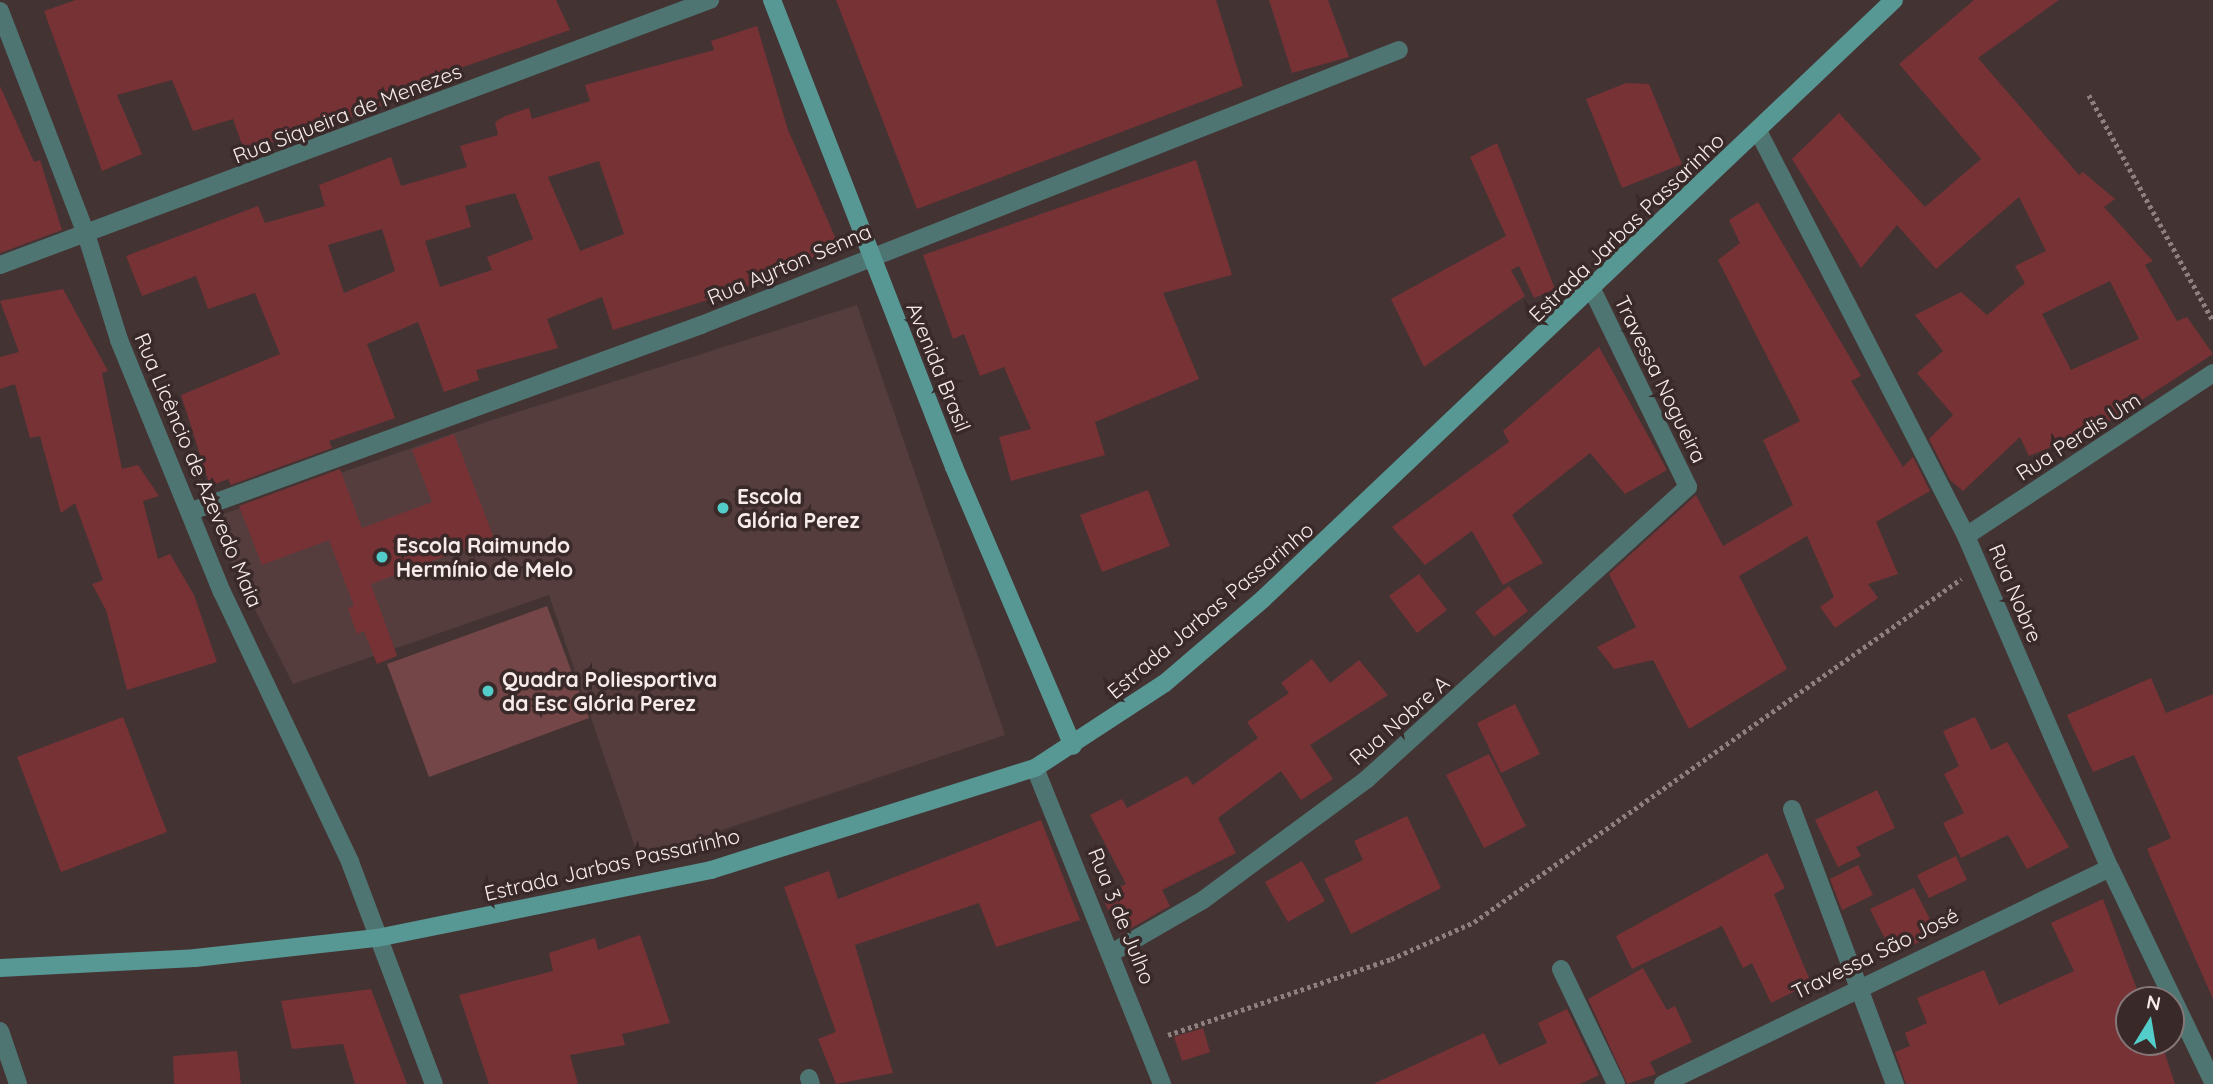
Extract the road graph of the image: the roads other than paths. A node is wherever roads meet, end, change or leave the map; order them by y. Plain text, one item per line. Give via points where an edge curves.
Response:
1 (710, 0) edge
2 (772, 0) edge
3 (1895, 0) edge
4 (0, 11) edge
5 (1399, 50) dead end
6 (1758, 131) junction
7 (87, 237) junction
8 (869, 254) junction
9 (0, 265) edge
10 (1593, 290) junction
11 (2213, 373) edge
12 (1688, 487) joint
13 (192, 511) junction
14 (1966, 536) junction
15 (1073, 746) junction
16 (1035, 768) junction
17 (1792, 809) dead end
18 (2110, 868) junction
19 (377, 938) junction
20 (1113, 952) junction
21 (0, 968) edge
22 (1562, 969) dead end
23 (1856, 986) junction
24 (0, 1031) edge
25 (2213, 1083) edge
26 (18, 1084) edge
27 (433, 1084) edge
28 (1162, 1084) edge
29 (1616, 1084) edge
30 (1663, 1084) edge
31 (1895, 1084) edge

1 - 7 street, Rua Siqueira de Menezes
2 - 8 street, Avenida Brasil
3 - 6 street, Estrada Jarbas Passarinho
4 - 7 street, Rua Licêncio de Azevedo Maia
5 - 8 street, Rua Ayrton Senna
6 - 10 street, Estrada Jarbas Passarinho
6 - 14 street, Rua Nobre
7 - 9 street, Rua Siqueira de Menezes
7 - 13 street, Rua Licêncio de Azevedo Maia via 119,340
8 - 13 street, Rua Ayrton Senna via 701,325
8 - 15 street, Avenida Brasil
10 - 12 street, Travessa Nogueira
10 - 15 street, Estrada Jarbas Passarinho via 1263,599 1165,683
11 - 14 street, Rua Perdis Um
12 - 20 street, Rua Nobre A via 1367,779 1203,900
13 - 19 street, Rua Licêncio de Azevedo Maia via 222,592 349,862
14 - 18 street, Rua Nobre
15 - 16 street, Estrada Jarbas Passarinho
16 - 19 street, Estrada Jarbas Passarinho via 710,870
16 - 20 street, Rua 3 de Julho
17 - 23 street
18 - 23 street, Travessa São José
18 - 25 street, Rua Nobre
19 - 21 street, Estrada Jarbas Passarinho via 195,958
19 - 27 street, Rua Licêncio de Azevedo Maia
20 - 28 street, Rua 3 de Julho
22 - 29 street
23 - 30 street, Travessa São José
23 - 31 street
24 - 26 street

